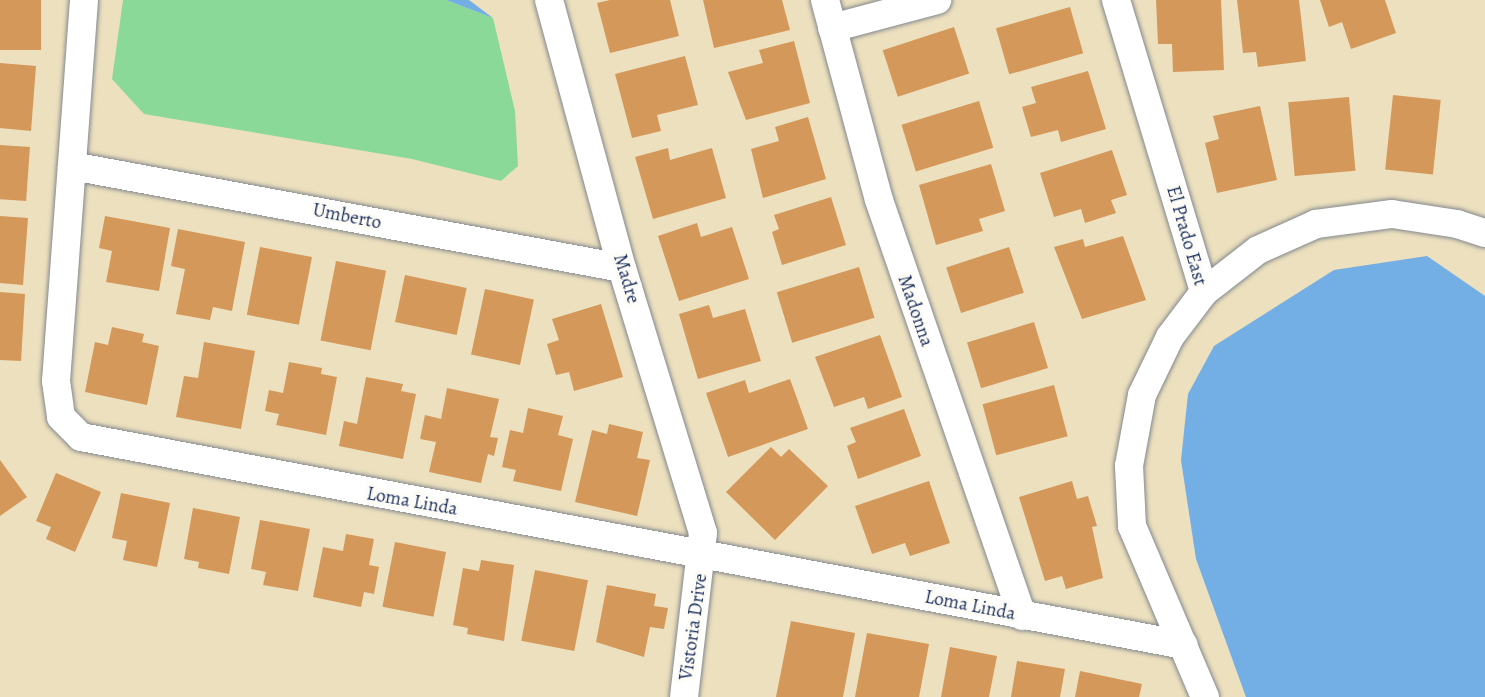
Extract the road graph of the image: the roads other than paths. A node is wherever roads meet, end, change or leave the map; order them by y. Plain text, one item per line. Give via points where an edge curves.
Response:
1 (84, 0) edge
2 (549, 0) edge
3 (825, 0) edge
4 (936, 0) edge
5 (1116, 0) edge
6 (832, 28) junction
7 (72, 166) junction
8 (1485, 233) edge
9 (622, 268) junction
10 (1204, 292) junction
11 (704, 556) junction
12 (1022, 616) junction
13 (1184, 645) junction
14 (684, 697) edge
15 (1206, 697) edge

1 - 7 street, Loma Linda
2 - 9 street, Madre
3 - 6 street, Madonna
4 - 6 street
5 - 10 street, El Prado East
6 - 12 street, Madonna via 911,300
7 - 9 street, Umberto
7 - 11 street, Loma Linda via 56,389 61,417 80,437
8 - 10 street via 1424,217 1347,217 1278,239
9 - 11 street, Madre via 696,502
10 - 13 street, El Prado East via 1170,337 1148,380 1129,467 1137,546
11 - 12 street, Loma Linda
11 - 14 street, Vistoria Drive
12 - 13 street, Loma Linda
13 - 15 street, El Prado East

